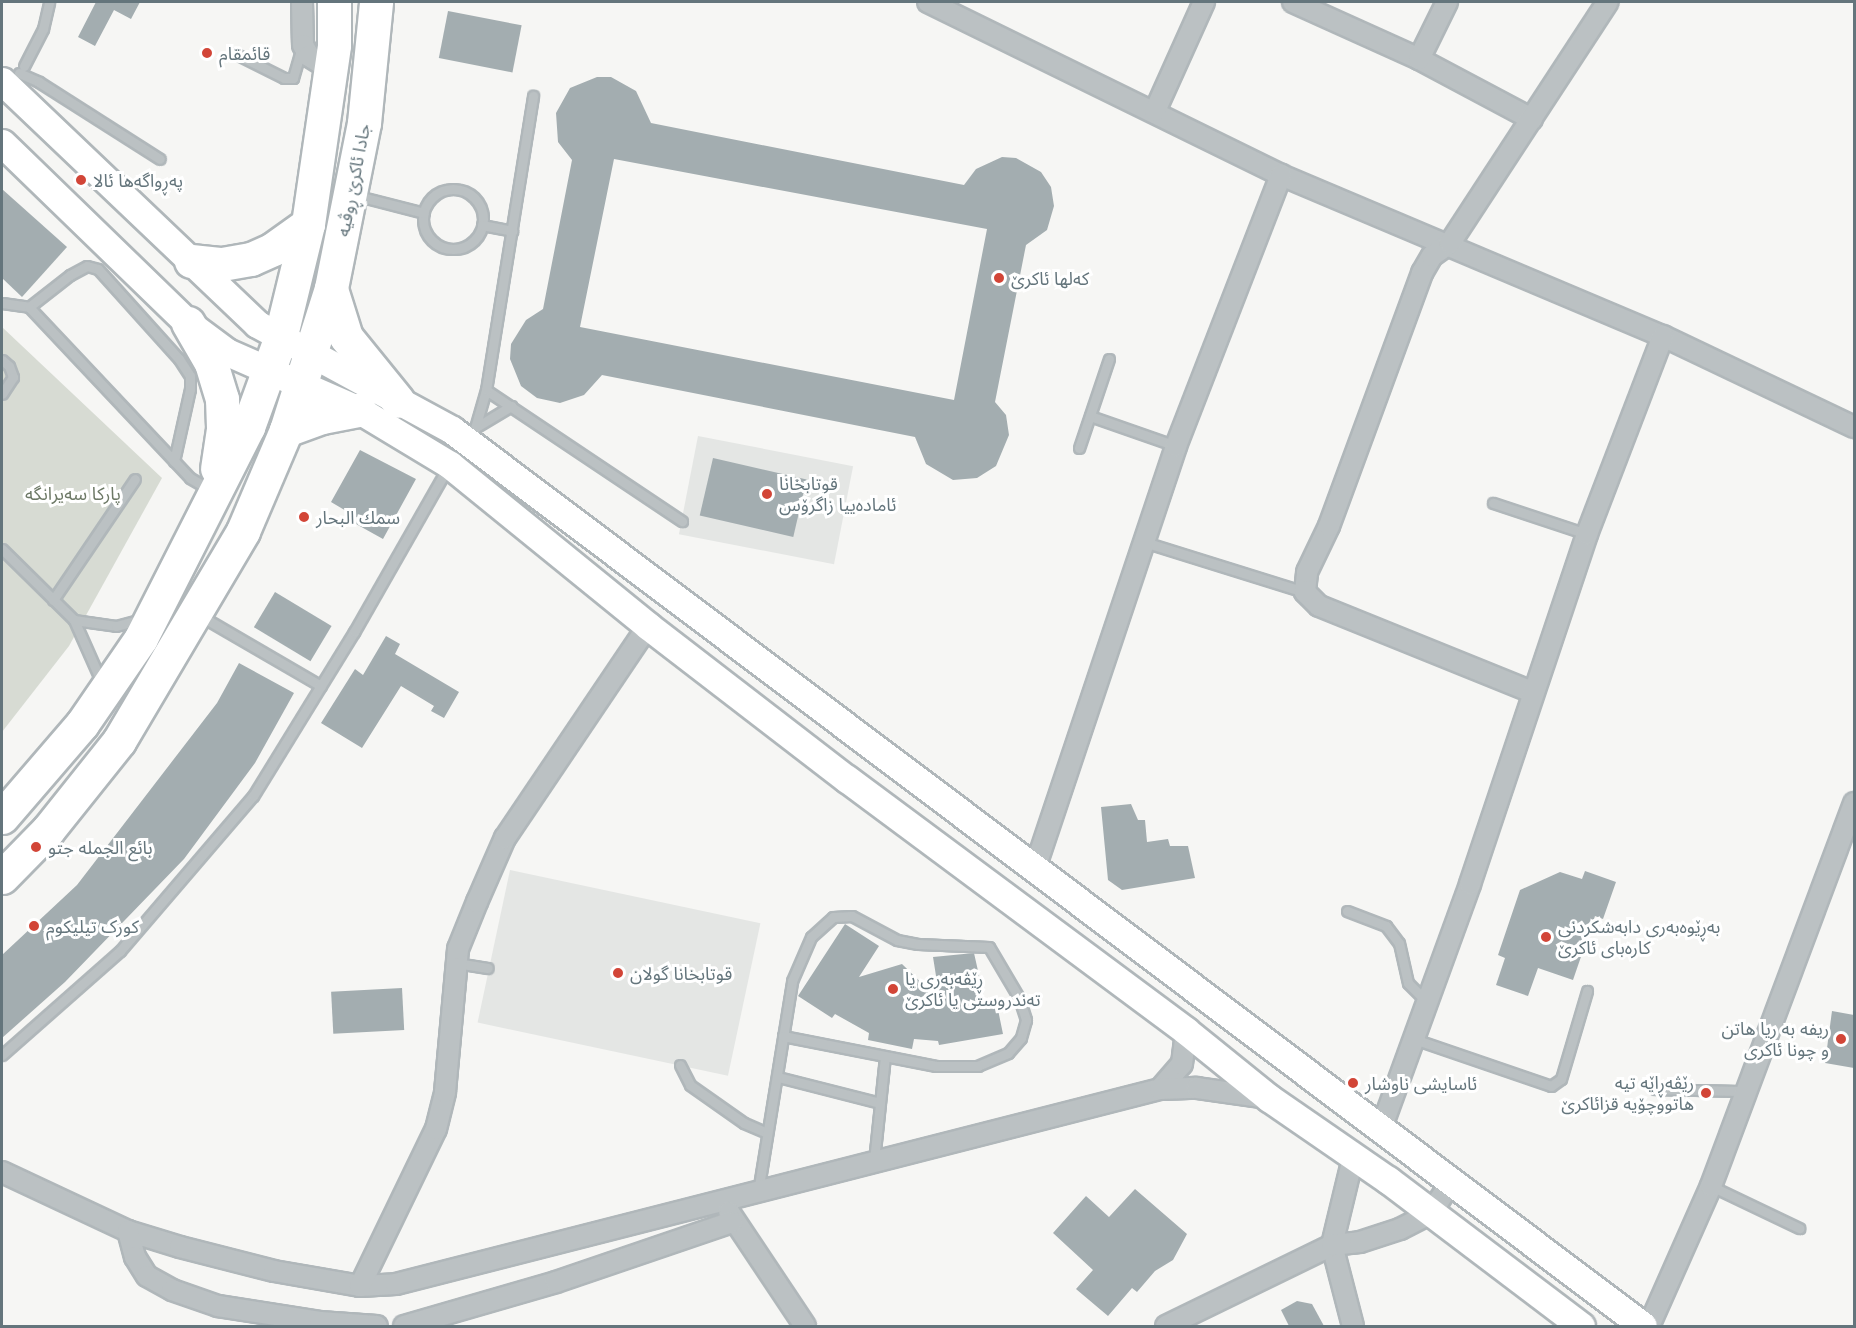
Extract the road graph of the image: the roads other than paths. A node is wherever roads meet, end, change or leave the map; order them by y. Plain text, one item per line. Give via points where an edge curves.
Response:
1 (48, 2) edge
2 (302, 2) edge
3 (334, 2) edge
4 (376, 2) edge
5 (928, 2) edge
6 (1204, 2) edge
7 (1295, 2) edge
8 (1447, 2) edge
9 (1608, 2) edge
10 (303, 45) junction
11 (234, 53) dead end
12 (1419, 59) junction
13 (330, 69) junction
14 (15, 73) edge
15 (533, 96) dead end
16 (1155, 111) junction
17 (1533, 119) junction
18 (2, 143) edge
19 (160, 159) dead end
20 (1281, 175) junction
21 (352, 194) junction
22 (424, 213) junction
23 (308, 224) junction
24 (482, 225) junction
25 (512, 231) junction
26 (1450, 243) junction
27 (191, 261) junction
28 (331, 288) junction
29 (2, 303) edge
30 (29, 307) junction
31 (188, 323) junction
32 (1663, 336) junction
33 (280, 339) junction
34 (312, 356) junction
35 (1109, 359) dead end
36 (2, 360) edge
37 (269, 371) junction
38 (301, 386) junction
39 (486, 390) junction
40 (2, 394) edge
41 (398, 401) junction
42 (511, 406) junction
43 (359, 410) junction
44 (1090, 416) junction
45 (1854, 427) edge
46 (286, 430) junction
47 (474, 435) junction
48 (1176, 446) junction
49 (1079, 448) dead end
50 (174, 461) junction
51 (450, 465) junction
52 (135, 479) dead end
53 (214, 492) junction
54 (1493, 503) dead end
55 (682, 521) dead end
56 (1587, 534) junction
57 (1144, 542) junction
58 (2, 549) edge
59 (1305, 592) junction
60 (53, 600) junction
61 (195, 612) junction
62 (155, 615) junction
63 (74, 620) junction
64 (648, 626) junction
65 (321, 686) junction
66 (1532, 692) junction
67 (103, 693) junction
68 (872, 747) junction
69 (847, 779) junction
70 (1854, 803) edge
71 (2, 817) edge
72 (1034, 871) junction
73 (2, 877) edge
74 (1347, 911) dead end
75 (456, 963) junction
76 (488, 968) dead end
77 (1587, 990) dead end
78 (1427, 1002) junction
79 (1186, 1031) junction
80 (783, 1036) junction
81 (1414, 1039) junction
82 (2, 1055) edge
83 (885, 1057) junction
84 (680, 1065) dead end
85 (778, 1077) junction
86 (1160, 1089) junction
87 (1655, 1089) dead end
88 (1748, 1091) junction
89 (1269, 1098) junction
90 (880, 1103) junction
91 (1381, 1129) junction
92 (767, 1133) junction
93 (1353, 1158) junction
94 (874, 1161) junction
95 (2, 1172) edge
96 (1450, 1184) junction
97 (1711, 1186) junction
98 (758, 1194) junction
99 (725, 1203) junction
100 (1431, 1213) junction
101 (732, 1222) junction
102 (1799, 1228) dead end
103 (128, 1231) junction
104 (1332, 1245) junction
105 (360, 1286) junction
106 (377, 1326) edge
107 (404, 1326) edge
108 (805, 1326) edge
109 (1166, 1326) edge
110 (1353, 1326) edge
111 (1581, 1326) edge
112 (1643, 1326) edge
113 (1649, 1326) edge

1 - 14 lane via 43,29
2 - 10 street
3 - 13 highway, جادا ئاکرێ ڕوڤیە
4 - 21 highway, جادا ئاکرێ ڕوڤیە via 364,123
5 - 16 street
6 - 16 street
7 - 12 street
8 - 12 street
9 - 17 street
10 - 11 lane via 293,78 284,78
10 - 13 street via 309,56
12 - 17 street
13 - 23 highway, جادا ئاکرێ ڕوڤیە
14 - 19 lane via 39,82
14 - 27 street
15 - 25 lane
16 - 20 street
17 - 26 street
18 - 31 street
20 - 26 street
20 - 48 street
21 - 22 lane
21 - 28 highway, جادا ئاکرێ ڕوڤیە
22 - 24 lane via 433,197 450,189 459,190 480,207
22 - 24 lane via 427,234 442,247 463,248 478,235
23 - 27 highway via 273,249 250,259 222,264
23 - 33 highway, جادا ئاکرێ ڕوڤیە
24 - 25 lane
25 - 39 lane
26 - 32 street
26 - 59 street via 1432,256 1422,273 1329,526 1307,572
27 - 33 street via 256,324
28 - 34 highway, جادا ئاکرێ ڕوڤیە
28 - 41 highway via 346,338
29 - 30 lane
30 - 50 lane
30 - 50 lane via 87,266 98,269 109,279 190,376
31 - 37 street via 227,352
31 - 53 highway via 211,363 222,399 223,429
32 - 45 street
32 - 56 street
33 - 34 street
33 - 37 highway, جادا ئاکرێ ڕوڤیە
34 - 38 highway, جادا ئاکرێ ڕوڤیە
34 - 41 street
35 - 44 lane
36 - 40 lane via 13,377
37 - 38 street
37 - 53 highway, جادا ئاکرێ ڕوڤیە via 248,427
38 - 43 street
38 - 46 highway, جادا ئاکرێ ڕوڤیە
39 - 42 lane
39 - 47 lane
41 - 47 street
42 - 47 lane
42 - 55 lane
43 - 46 highway
43 - 51 street
44 - 48 lane
44 - 49 lane
46 - 61 highway, جادا ئاکرێ ڕوڤیە via 243,531
47 - 68 street
48 - 57 street
50 - 53 lane via 190,478
51 - 64 street
51 - 65 lane
52 - 60 lane
53 - 62 highway, جادا ئاکرێ ڕوڤیە
54 - 56 lane
56 - 66 street
57 - 59 lane
57 - 72 street
58 - 60 lane
59 - 66 street via 1319,606
60 - 63 lane
61 - 65 lane
61 - 73 highway, جادا ئاکرێ ڕوڤیە via 119,741 48,830
62 - 63 lane via 116,626
62 - 67 highway, جادا ئاکرێ ڕوڤیە
63 - 67 lane via 100,674
64 - 69 street
64 - 75 street via 505,838 458,949
65 - 82 lane via 253,796 183,881 120,951
66 - 78 street
67 - 71 highway, جادا ئاکرێ ڕوڤیە via 82,724
68 - 69 street
68 - 72 street
69 - 79 street
70 - 88 street
72 - 91 street
74 - 78 lane via 1386,926 1399,943 1408,983
75 - 76 lane
75 - 105 street via 445,1092 436,1129
77 - 81 lane via 1561,1079 1551,1086
78 - 81 street
79 - 86 street via 1182,1064
79 - 89 street
80 - 83 lane
80 - 83 lane via 792,981 801,955 821,925 833,917 852,916 897,940 937,948 982,945 996,953 1026,1020 1021,1038 1008,1053 978,1066 936,1066
80 - 85 lane
81 - 91 street
83 - 90 lane
84 - 92 lane via 690,1085 744,1124
85 - 90 lane
85 - 92 lane
86 - 89 street via 1197,1088
86 - 94 street
87 - 88 lane
88 - 97 street
89 - 93 street
90 - 94 lane
91 - 96 street
92 - 98 lane
93 - 100 street
93 - 104 street
94 - 98 street
95 - 103 street
96 - 100 street
96 - 112 street
97 - 102 lane
97 - 113 street
98 - 99 street
99 - 101 street
99 - 105 street via 438,1276
100 - 104 street via 1370,1239
100 - 111 street
101 - 107 street via 556,1282
101 - 108 street
103 - 105 street via 274,1271
103 - 106 street via 135,1257 147,1276 172,1290 218,1306
104 - 109 street
104 - 110 street

